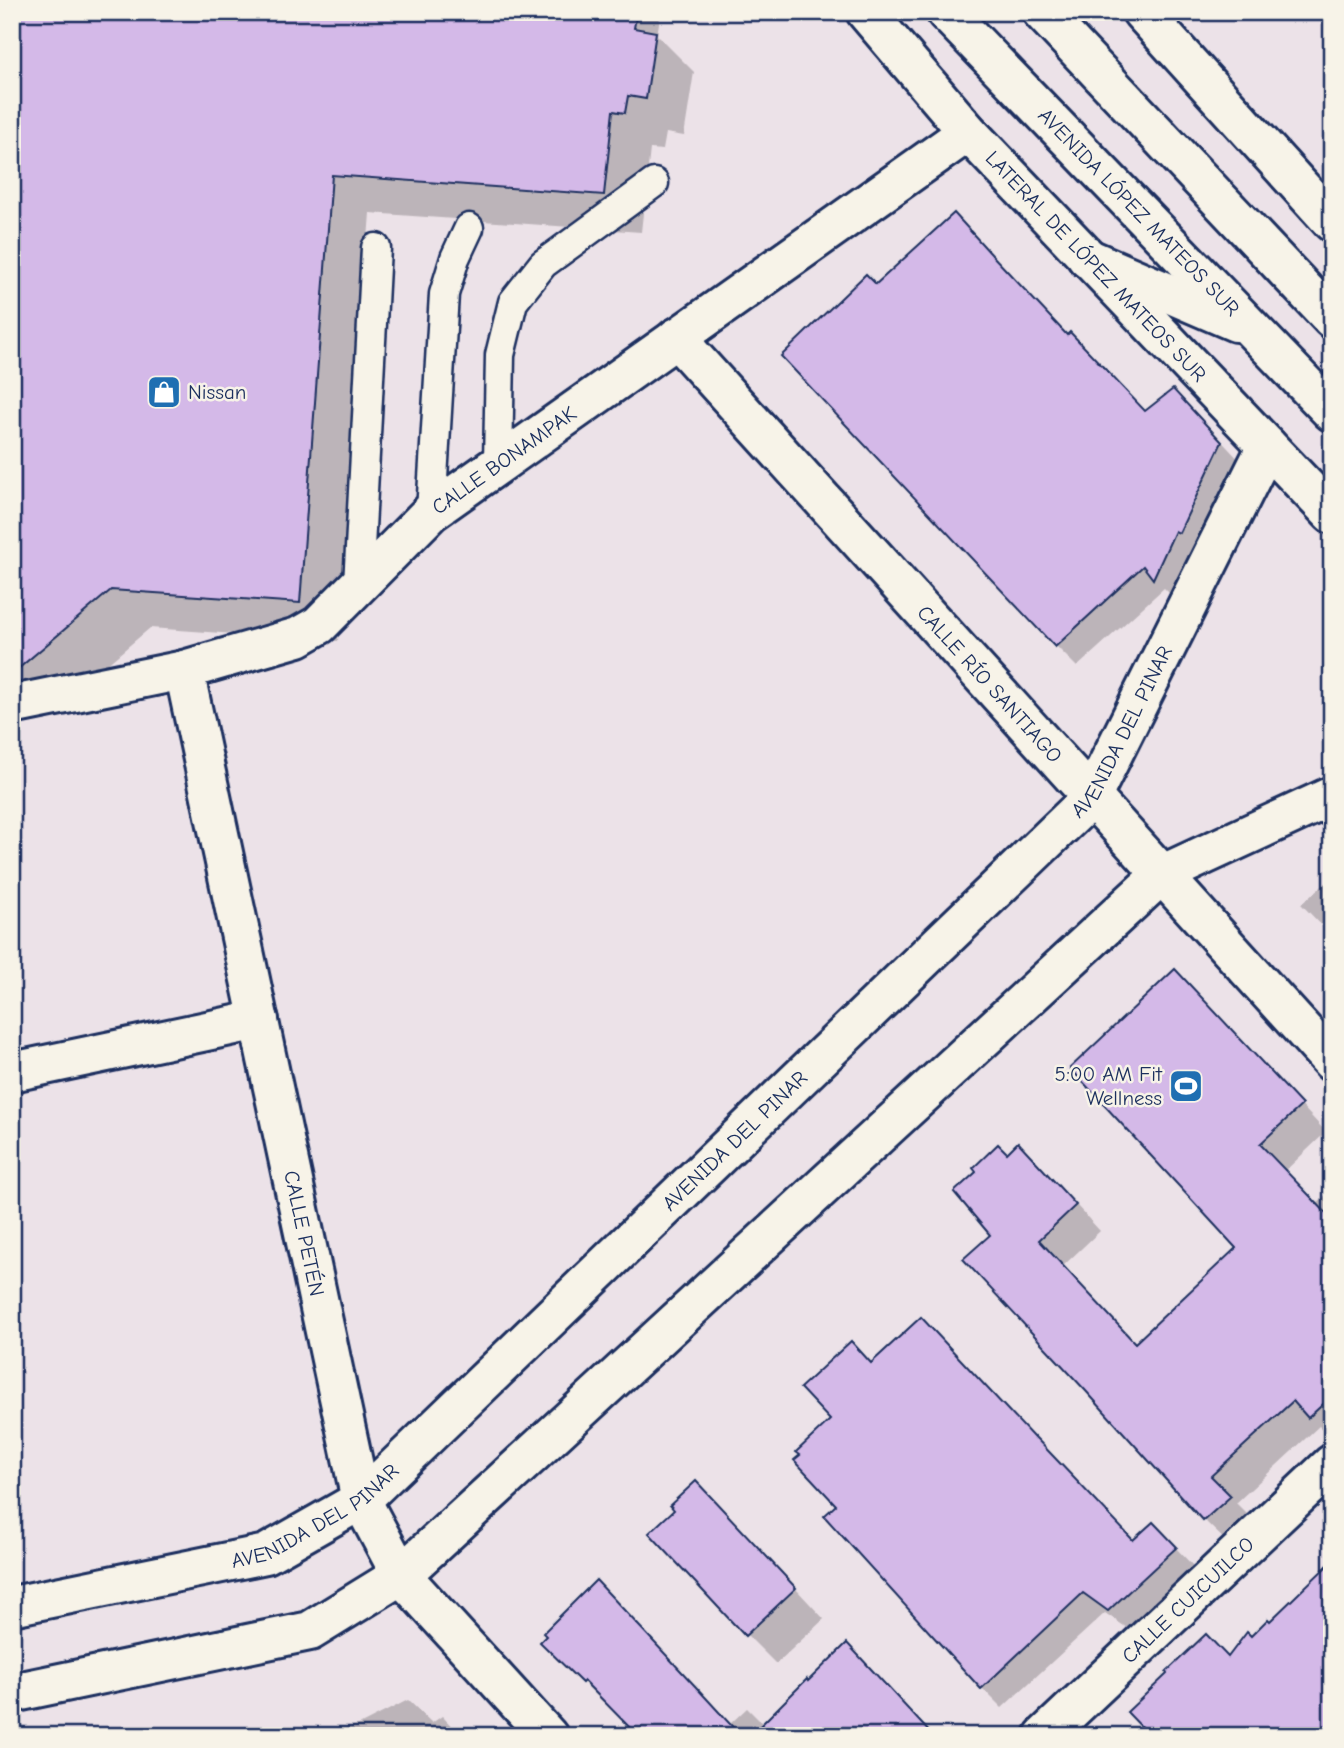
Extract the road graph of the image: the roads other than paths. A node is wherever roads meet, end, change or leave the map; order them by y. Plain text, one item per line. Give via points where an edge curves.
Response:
1 (866, 12) edge
2 (946, 12) edge
3 (1042, 12) edge
4 (1142, 12) edge
5 (968, 132) junction
6 (654, 183) dead end
7 (1332, 222) edge
8 (469, 229) dead end
9 (376, 248) dead end
10 (1087, 258) junction
11 (1332, 319) edge
12 (1252, 329) junction
13 (676, 338) junction
14 (1332, 412) edge
15 (1267, 446) junction
16 (498, 464) junction
17 (430, 512) junction
18 (1332, 514) edge
19 (358, 585) junction
20 (184, 670) junction
21 (12, 705) edge
22 (1332, 796) edge
23 (1091, 798) junction
24 (1161, 875) junction
25 (259, 1020) junction
26 (1332, 1062) edge
27 (12, 1072) edge
28 (1332, 1464) edge
29 (361, 1500) junction
30 (401, 1575) junction
31 (12, 1606) edge
32 (12, 1693) edge
33 (548, 1736) edge
34 (1044, 1736) edge

1 - 5 street, LATERAL DE LÓPEZ MATEOS SUR
2 - 12 street, AVENIDA LÓPEZ MATEOS SUR
3 - 11 street
4 - 7 street
5 - 10 street, LATERAL DE LÓPEZ MATEOS SUR
5 - 13 street, CALLE BONAMPAK
6 - 16 lane via 543,264 513,302 500,355
8 - 17 lane via 444,293
9 - 19 lane
10 - 12 street
10 - 15 street, LATERAL DE LÓPEZ MATEOS SUR
12 - 14 street, AVENIDA LÓPEZ MATEOS SUR
13 - 16 street, CALLE BONAMPAK
13 - 23 street, CALLE RÍO SANTIAGO
15 - 18 street, LATERAL DE LÓPEZ MATEOS SUR
15 - 23 street, AVENIDA DEL PINAR
16 - 17 street, CALLE BONAMPAK
17 - 19 street, CALLE BONAMPAK
19 - 20 street, CALLE BONAMPAK via 319,625 298,637
20 - 21 street, CALLE BONAMPAK
20 - 25 street, CALLE PETÉN
22 - 24 street
23 - 24 street, CALLE RÍO SANTIAGO
23 - 29 street, AVENIDA DEL PINAR
24 - 26 street, CALLE RÍO SANTIAGO
24 - 30 street
25 - 27 street
25 - 29 street, CALLE PETÉN
28 - 34 street, CALLE CUICUILCO
29 - 30 street, CALLE PETÉN
29 - 31 street, AVENIDA DEL PINAR via 266,1554
30 - 32 street via 310,1631
30 - 33 street, CALLE PETÉN

